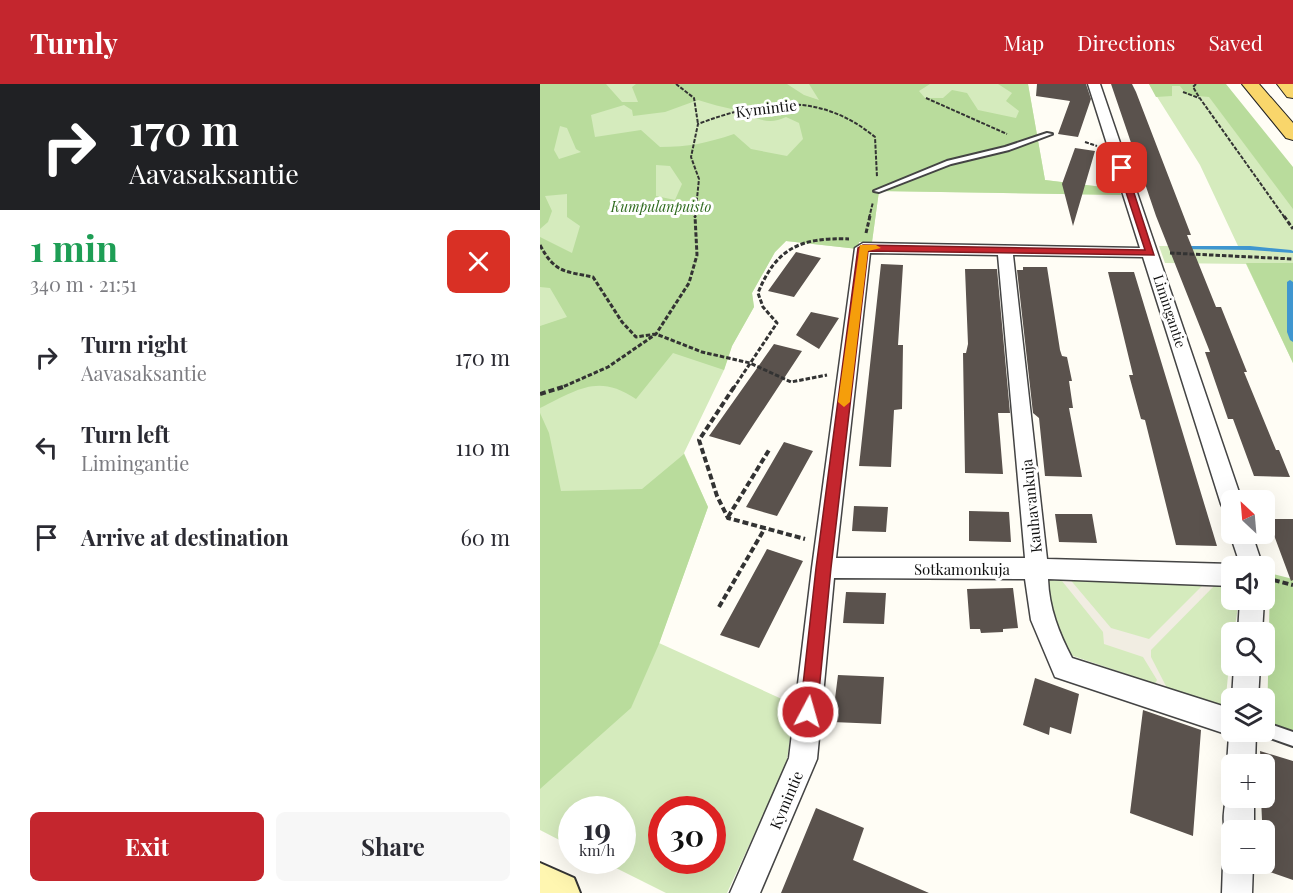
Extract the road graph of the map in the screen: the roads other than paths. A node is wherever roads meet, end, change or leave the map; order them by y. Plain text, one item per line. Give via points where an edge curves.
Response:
1 (1095, 84) edge
2 (1250, 84) edge
3 (1285, 84) edge
4 (1293, 93) edge
5 (1049, 134) dead end
6 (1293, 134) edge
7 (877, 191) road end
8 (1005, 250) junction
9 (1151, 253) junction
10 (1227, 490) edge
11 (823, 568) junction
12 (1037, 569) junction
13 (1221, 575) edge
14 (1221, 719) edge
15 (1275, 733) edge
16 (1293, 739) edge
17 (1238, 874) edge
18 (540, 884) edge
19 (559, 893) edge
20 (746, 893) edge
21 (1237, 893) edge

1 - 9 street, Limingantie
2 - 6 main road
3 - 4 main road
5 - 7 lane via 1007,149 949,162
8 - 9 street
8 - 11 street, Kymintie via 863,248
8 - 12 street, Kauhavankuja
9 - 10 street, Limingantie
11 - 12 street, Sotkamonkuja
11 - 20 street, Kymintie via 803,759
12 - 13 street, Kauhavankuja
12 - 14 street via 1036,591 1047,636 1064,668
15 - 16 lane
17 - 21 street
18 - 19 street

